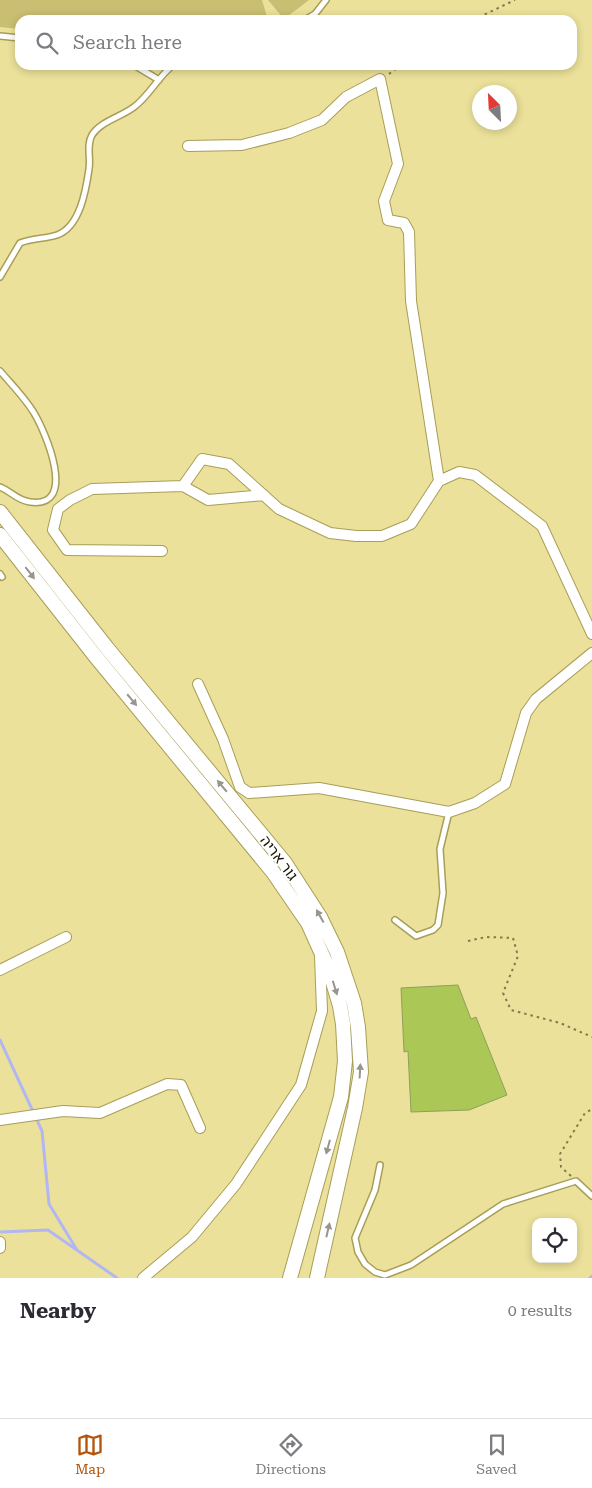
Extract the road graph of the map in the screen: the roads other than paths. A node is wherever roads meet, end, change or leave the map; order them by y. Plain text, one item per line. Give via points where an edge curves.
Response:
1 (326, 0) edge
2 (313, 15) edge
3 (0, 36) edge
4 (15, 38) edge
5 (142, 70) edge
6 (168, 70) edge
7 (159, 80) junction
8 (188, 146) dead end
9 (0, 277) edge
10 (0, 372) edge
11 (439, 481) junction
12 (183, 486) junction
13 (0, 487) edge
14 (264, 495) junction
15 (0, 512) edge
16 (0, 534) edge
17 (162, 551) dead end
18 (592, 634) edge
19 (592, 653) edge
20 (198, 684) dead end
21 (449, 812) junction
22 (395, 920) dead end
23 (66, 937) dead end
24 (320, 949) junction
25 (0, 970) edge
26 (0, 1120) edge
27 (200, 1128) dead end
28 (380, 1165) dead end
29 (592, 1196) edge
30 (0, 1242) edge
31 (0, 1248) edge
32 (143, 1278) edge
33 (290, 1278) edge
34 (317, 1278) edge

1 - 2 lane
3 - 4 lane
5 - 7 lane
6 - 7 lane
7 - 9 lane via 134,107 98,128 92,136 88,150 90,167 79,209 68,229 57,235 20,243
8 - 11 street via 242,145 289,134 322,120 346,97 380,79 398,164 384,201 385,211 388,220 404,223 408,232 411,301
10 - 13 lane via 34,412 50,450 57,484 49,498 32,502 13,496
11 - 14 street via 411,524 382,536 330,533 279,509
11 - 18 street via 459,472 475,475 542,526
12 - 14 street via 208,500
12 - 14 street via 202,459 228,464
12 - 17 street via 92,489 58,509 53,530 67,550
34 -> 15 main road, גור אריה via 356,1108 360,1072 354,1003 337,952 317,911 284,863
16 -> 24 main road, גור אריה via 96,657 273,872 302,913
19 - 21 street via 536,699 526,713 504,784 475,803
20 - 21 street via 240,787 248,793 319,788
21 - 22 lane via 440,849 443,893 438,925 416,936
23 - 25 street
24 - 32 street via 322,1011 301,1085 230,1191 192,1237
24 -> 33 main road, גור אריה via 340,1006 343,1078 332,1132
26 - 27 street via 63,1111 100,1113 166,1084 181,1085
28 - 29 lane via 375,1190 355,1238 365,1264 385,1275 412,1264 503,1204 576,1181
30 - 31 street

